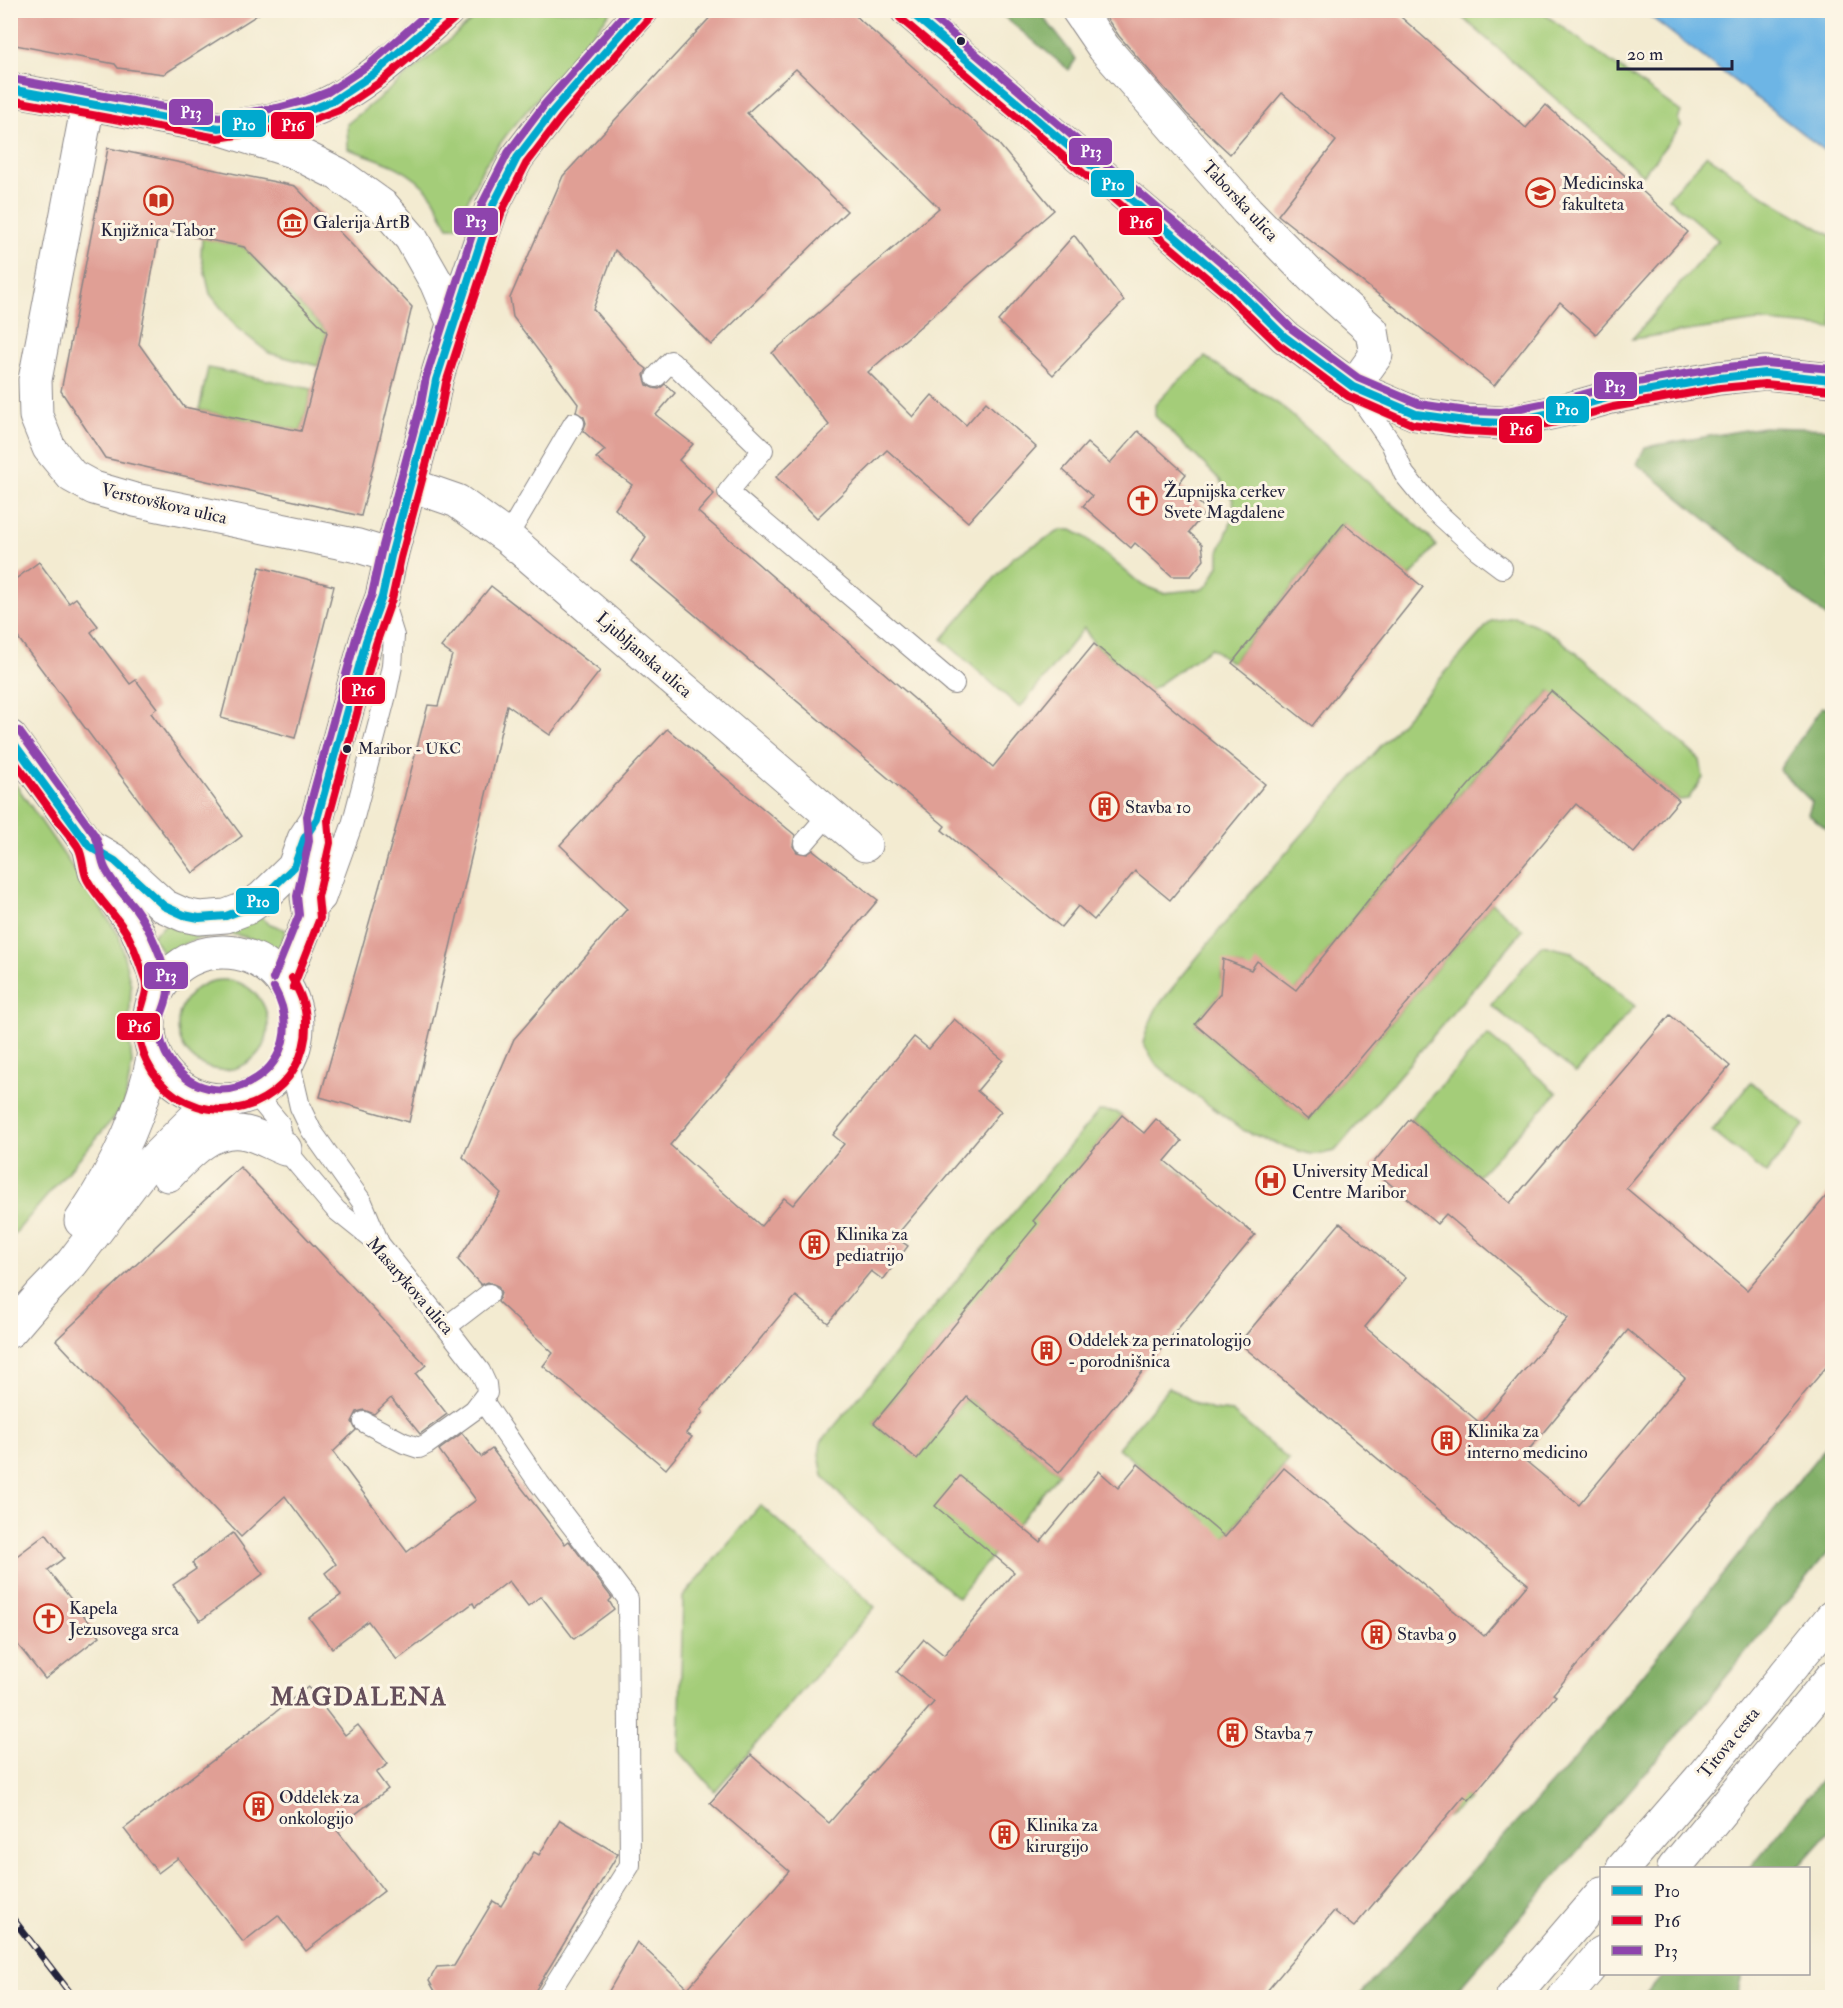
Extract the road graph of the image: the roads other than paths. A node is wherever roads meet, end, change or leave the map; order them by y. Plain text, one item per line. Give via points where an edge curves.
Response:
1 (448, 10) edge
2 (642, 10) edge
3 (908, 10) edge
4 (1078, 10) edge
5 (10, 89) edge
6 (88, 104) junction
7 (219, 128) junction
8 (453, 322) junction
9 (656, 377) dead end
10 (1833, 380) edge
11 (1353, 387) junction
12 (574, 423) dead end
13 (411, 485) junction
14 (507, 537) junction
15 (390, 556) junction
16 (1502, 568) dead end
17 (382, 597) junction
18 (954, 684) dead end
19 (10, 737) edge
20 (829, 814) junction
21 (317, 819) junction
22 (804, 843) dead end
23 (865, 845) dead end
24 (89, 846) junction
25 (310, 916) junction
26 (283, 983) junction
27 (158, 990) junction
28 (154, 1053) junction
29 (289, 1060) junction
30 (255, 1094) junction
31 (219, 1101) junction
32 (285, 1149) junction
33 (381, 1246) junction
34 (489, 1294) dead end
35 (41, 1295) junction
36 (446, 1326) junction
37 (10, 1331) edge
38 (483, 1401) junction
39 (364, 1422) dead end
40 (1833, 1617) edge
41 (1833, 1677) edge
42 (1625, 1867) edge
43 (1676, 1867) edge
44 (1600, 1895) edge
45 (1600, 1955) edge
46 (546, 1998) edge
47 (1512, 1998) edge
48 (1564, 1998) edge

1 - 7 street via 375,73 333,100 310,110
2 - 8 street via 517,158 492,207
3 - 11 street via 1234,287 1285,337
4 - 11 street, Taborska ulica via 1104,48 1247,211 1372,331 1376,354
5 - 6 street
6 - 7 street
6 - 15 street, Verstovškova ulica via 35,380 36,416 49,448 72,476 94,488
7 - 8 street via 292,151 338,174 384,207 411,238
8 - 13 street
9 - 18 lane via 671,361 763,450 728,492
10 - 11 street via 1765,373 1719,378 1503,423 1416,414
11 - 16 lane via 1391,442 1404,474 1431,507
12 - 14 lane
13 - 14 street, Ljubljanska ulica via 457,501
13 - 15 street
14 - 20 street, Ljubljanska ulica
15 - 17 street
17 - 21 street
17 - 25 lane via 394,636 381,717 340,860 324,900
19 - 24 street
20 - 22 lane
20 - 23 street, Ljubljanska ulica
21 - 24 street via 304,839 294,867 281,881 247,908 226,916 199,918 164,906 115,861
21 - 25 street via 320,842 307,897
24 - 27 street via 95,872 136,928
25 - 26 street
26 - 27 street via 250,958 222,952 203,955 175,968
26 - 29 street via 296,1022 296,1040
27 - 28 street via 148,1024
28 - 31 street via 161,1067 183,1089
28 - 35 street via 135,1123 95,1200 62,1250
29 - 30 street via 269,1085
29 - 33 lane via 300,1107 362,1202
30 - 31 street
30 - 32 lane, Masarykova ulica via 279,1123
31 - 35 street via 198,1115 141,1172 72,1263
32 - 33 lane, Masarykova ulica via 336,1210
32 - 35 street via 244,1132 218,1134 204,1142 186,1156 91,1262
33 - 36 lane, Masarykova ulica
34 - 36 lane
35 - 37 street
36 - 38 lane, Masarykova ulica via 480,1371 487,1393
38 - 39 lane via 418,1448
38 - 46 lane via 539,1483 628,1599 630,1865
40 - 42 street, Titova cesta
41 - 43 street, Titova cesta
44 - 47 street
45 - 48 street

